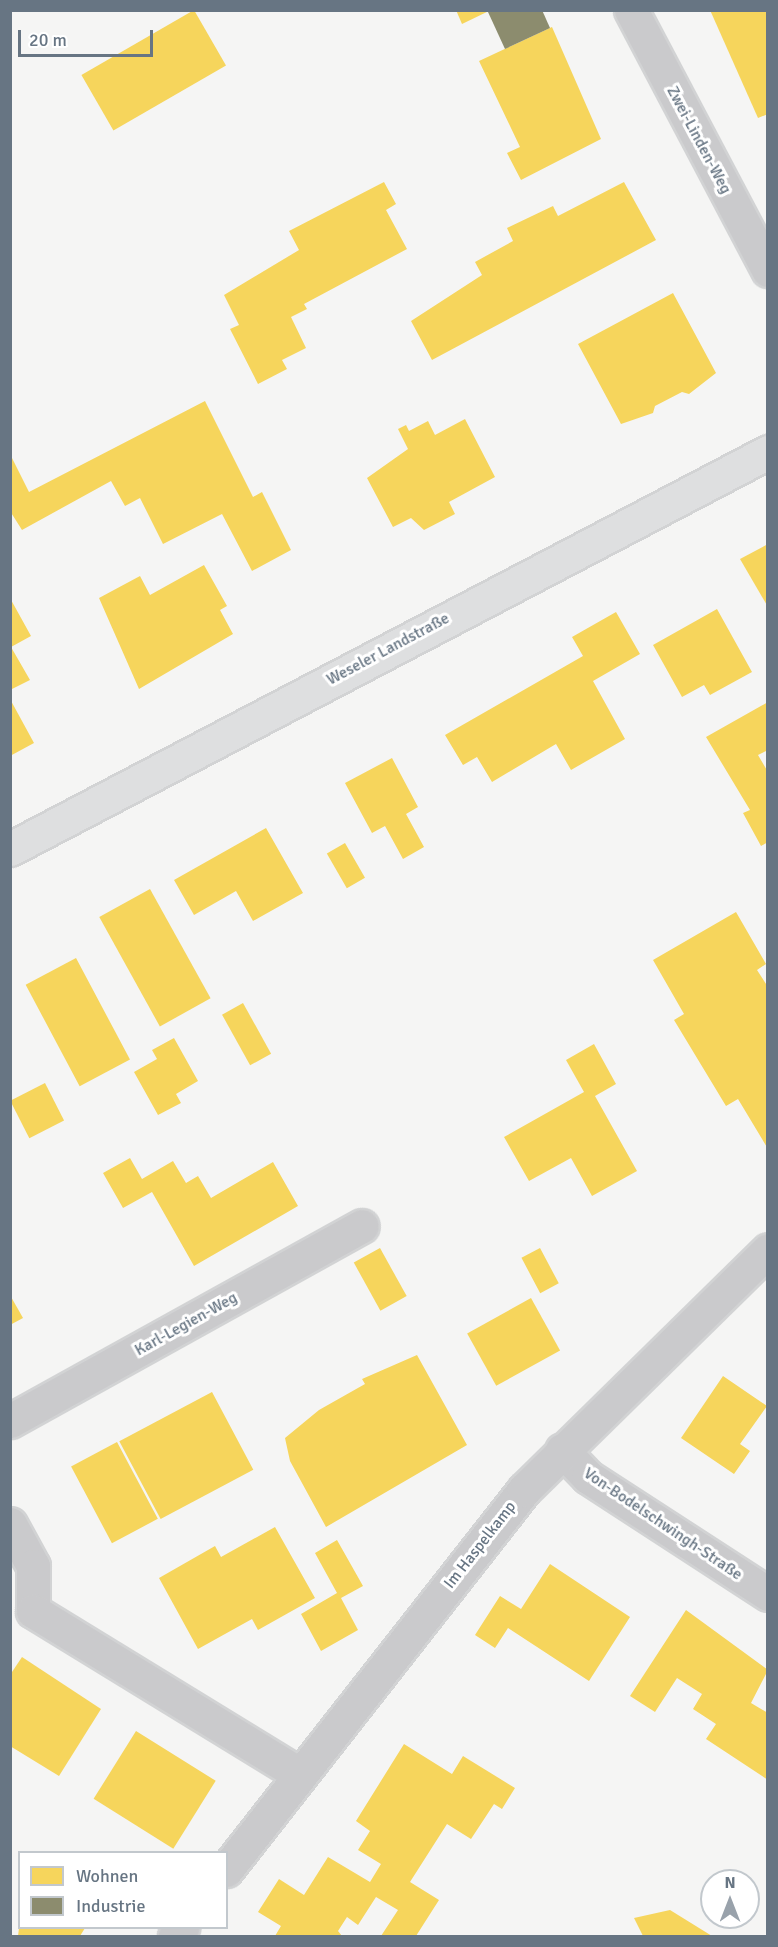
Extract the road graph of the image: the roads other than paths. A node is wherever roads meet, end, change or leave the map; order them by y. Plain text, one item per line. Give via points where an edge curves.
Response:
1 (631, 10) edge
2 (768, 270) edge
3 (768, 452) edge
4 (10, 849) edge
5 (362, 1226) dead end
6 (768, 1250) edge
7 (10, 1421) edge
8 (562, 1450) junction
9 (10, 1524) edge
10 (768, 1594) edge
11 (22, 1614) edge
12 (299, 1774) junction
13 (228, 1867) edge

1 - 2 street, Zwei-Linden-Weg
3 - 4 street, Weseler Landstraße
5 - 7 street, Karl-Legien-Weg
6 - 8 street, Im Haspelkamp
8 - 10 street, Von-Bodelschwingh-Straße via 588,1477
8 - 12 street, Im Haspelkamp via 524,1490
9 - 11 street via 33,1566
11 - 12 street
12 - 13 street, Im Haspelkamp

